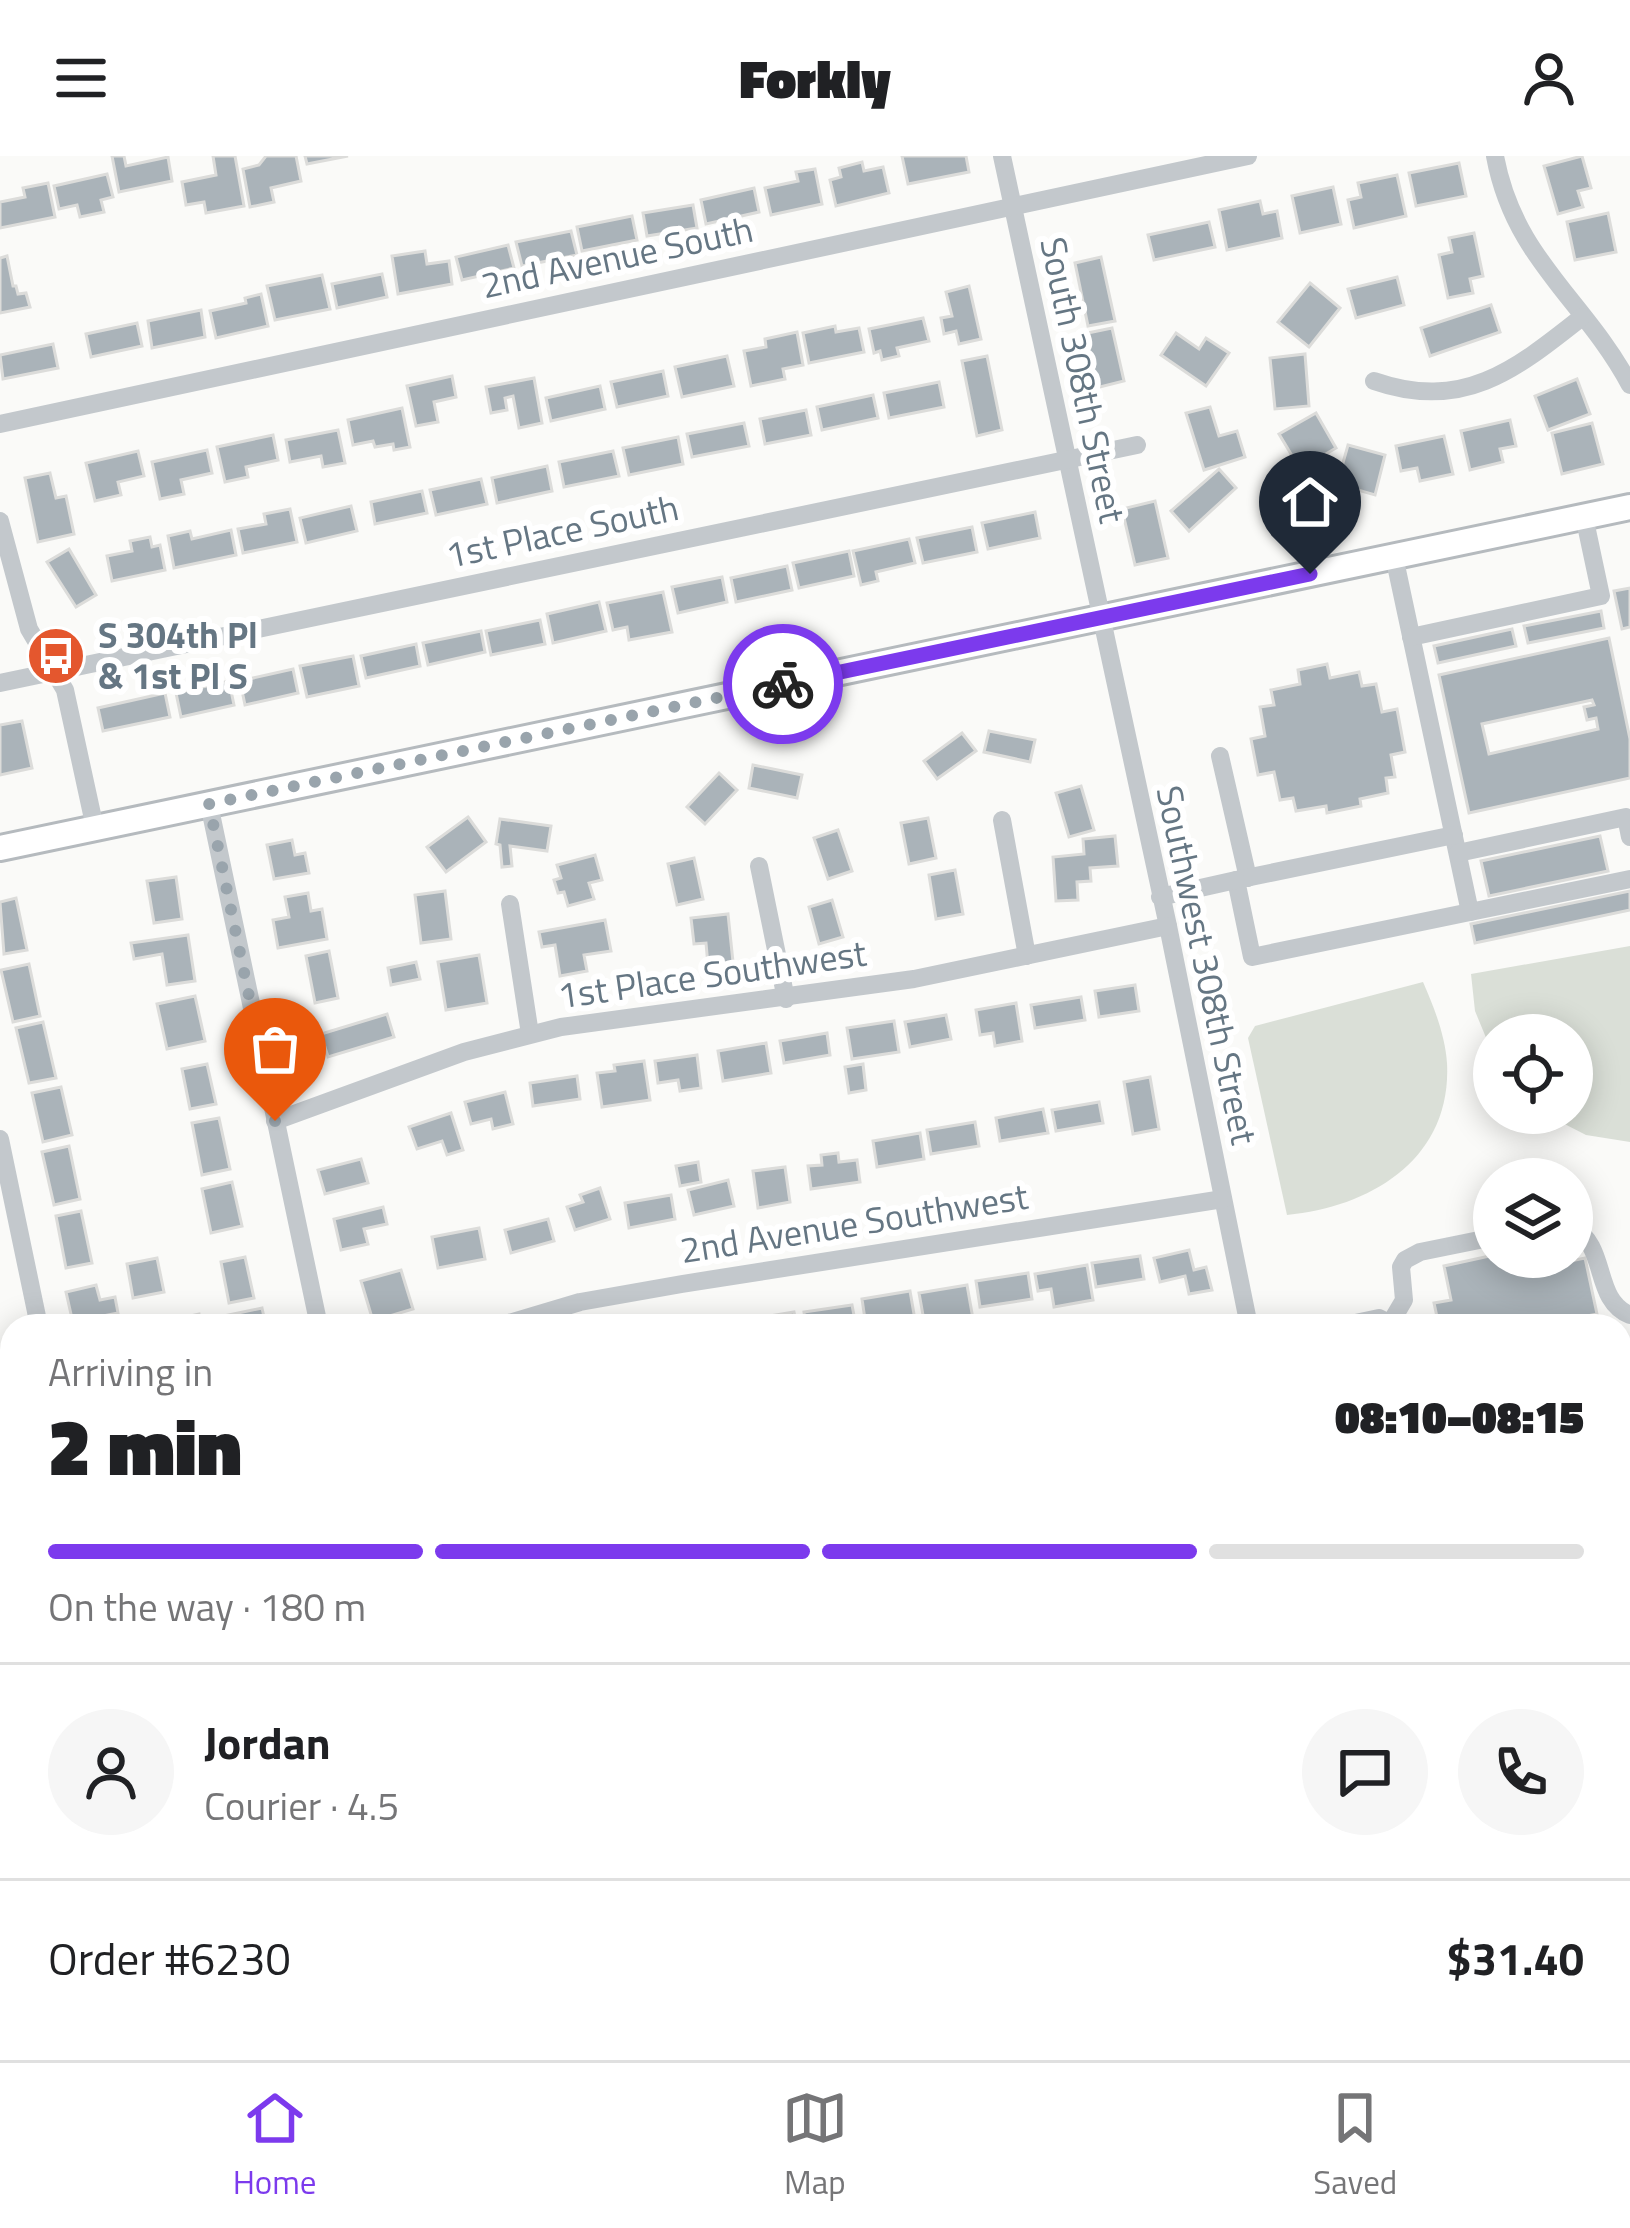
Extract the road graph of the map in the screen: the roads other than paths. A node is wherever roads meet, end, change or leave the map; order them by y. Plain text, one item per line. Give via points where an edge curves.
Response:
1 (1002, 156) edge
2 (1248, 156) edge
3 (1495, 156) edge
4 (1012, 205) junction
5 (1582, 317) junction
6 (1374, 381) dead end
7 (1630, 385) edge
8 (0, 424) edge
9 (1137, 445) dead end
10 (1065, 459) junction
11 (1630, 507) edge
12 (1584, 516) junction
13 (0, 521) edge
14 (1394, 556) junction
15 (1099, 618) junction
16 (1411, 637) junction
17 (57, 671) junction
18 (0, 683) edge
19 (1220, 756) dead end
20 (209, 804) junction
21 (1002, 820) dead end
22 (94, 828) junction
23 (1630, 837) edge
24 (1456, 844) junction
25 (0, 848) edge
26 (759, 866) dead end
27 (1242, 879) junction
28 (1630, 879) edge
29 (1160, 897) junction
30 (510, 904) dead end
31 (1470, 912) junction
32 (1168, 926) junction
33 (1027, 956) junction
34 (785, 999) junction
35 (530, 1034) junction
36 (275, 1121) junction
37 (0, 1139) edge
38 (1223, 1198) junction
39 (1473, 1241) edge
40 (1593, 1245) edge
41 (36, 1314) edge
42 (316, 1314) edge
43 (540, 1314) edge
44 (1247, 1314) edge
45 (1398, 1314) edge
46 (1629, 1314) edge

1 - 4 street, South 308th Street
2 - 4 street, 2nd Avenue South
3 - 5 street via 1520,233
4 - 8 street, 2nd Avenue South
4 - 10 street, South 308th Street
5 - 6 street via 1524,362 1461,389 1421,393
5 - 7 street
9 - 10 street, 1st Place South
10 - 15 street, South 308th Street
10 - 17 street, 1st Place South
11 - 12 main road
12 - 14 main road
12 - 16 street via 1601,596
13 - 17 street via 29,629
14 - 15 main road
14 - 16 street
15 - 20 main road
15 - 29 street, Southwest 308th Street
16 - 24 street
17 - 18 street, 1st Place South
17 - 22 street
19 - 27 street
20 - 22 main road
20 - 36 street
21 - 33 street
22 - 25 main road
23 - 24 street via 1626,817
24 - 27 street
24 - 31 street
26 - 34 street
27 - 29 street
27 - 31 street via 1252,957
28 - 31 street
29 - 32 street, Southwest 308th Street
30 - 35 street
32 - 33 street, 1st Place Southwest
32 - 38 street, Southwest 308th Street
33 - 34 street, 1st Place Southwest
34 - 35 street, 1st Place Southwest
35 - 36 street, 1st Place Southwest
36 - 42 street
37 - 41 street
38 - 43 street, 2nd Avenue Southwest
38 - 44 street, Southwest 308th Street
39 - 45 street via 1412,1254 1402,1267
40 - 46 street via 1609,1299

